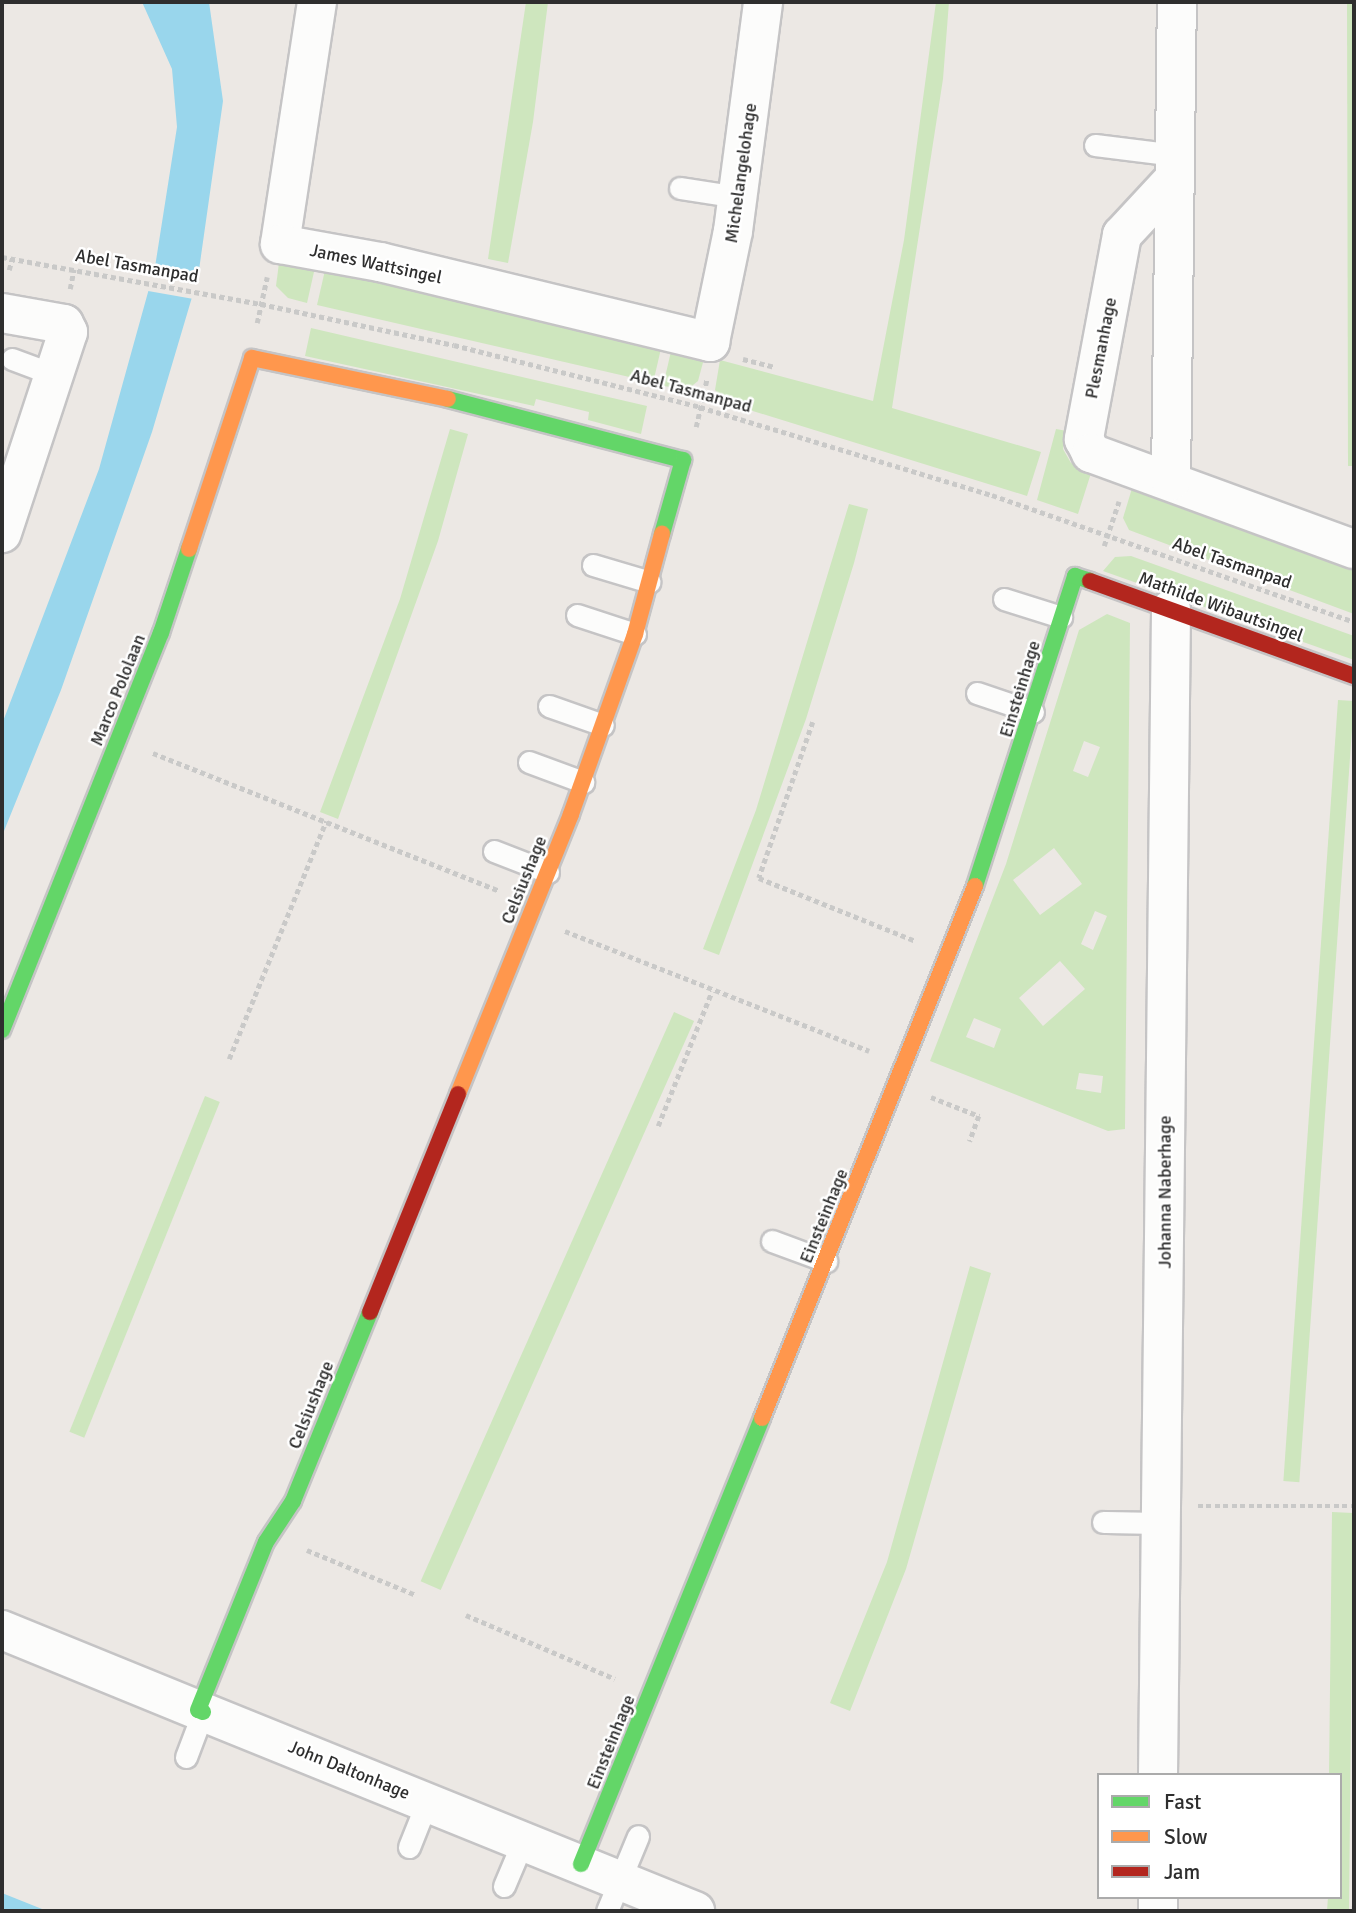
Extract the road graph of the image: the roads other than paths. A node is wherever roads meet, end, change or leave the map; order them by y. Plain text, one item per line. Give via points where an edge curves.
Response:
1 (317, 2) edge
2 (763, 2) edge
3 (1177, 2) edge
4 (1095, 145) dead end
5 (1175, 167) junction
6 (680, 188) dead end
7 (738, 197) junction
8 (2, 313) edge
9 (718, 356) joint
10 (252, 358) joint
11 (12, 359) dead end
12 (55, 374) junction
13 (1171, 481) junction
14 (2, 533) edge
15 (1354, 549) edge
16 (593, 565) dead end
17 (1075, 576) joint
18 (650, 582) junction
19 (1004, 599) dead end
20 (1171, 609) junction
21 (578, 615) dead end
22 (1061, 617) junction
23 (635, 634) junction
24 (1354, 676) edge
25 (977, 694) dead end
26 (549, 706) dead end
27 (1033, 712) junction
28 (603, 725) junction
29 (528, 762) dead end
30 (583, 782) junction
31 (494, 851) dead end
32 (548, 872) junction
33 (2, 1030) edge
34 (772, 1241) dead end
35 (826, 1262) junction
36 (1176, 1515) junction
37 (1103, 1522) dead end
38 (2, 1630) edge
39 (200, 1711) junction
40 (186, 1756) dead end
41 (1158, 1773) edge
42 (427, 1802) junction
43 (638, 1836) dead end
44 (523, 1841) junction
45 (409, 1847) dead end
46 (581, 1864) junction
47 (504, 1886) dead end
48 (613, 1896) edge
49 (695, 1911) edge

1 - 9 street, James Wattsingel via 280,244 380,262
2 - 7 street, Michelangelohage
3 - 5 street
4 - 5 lane
5 - 13 street
5 - 13 street, Plesmanhage via 1122,235 1084,439 1091,453
6 - 7 lane
7 - 9 street, Michelangelohage
8 - 12 street via 64,324 68,332
10 - 18 street, Celsiushage via 465,403 683,460
10 - 33 street, Marco Pololaan via 161,633
11 - 12 lane
12 - 14 street
13 - 15 street, Plesmanhage
16 - 18 lane
17 - 20 street, Mathilde Wibautsingel
17 - 22 street, Einsteinhage
18 - 23 street, Celsiushage
19 - 22 lane
20 - 24 street, Mathilde Wibautsingel
20 - 36 street, Johanna Naberhage
21 - 23 lane
22 - 27 street, Einsteinhage
23 - 28 street, Celsiushage
25 - 27 lane
26 - 28 lane
27 - 35 street, Einsteinhage via 969,906
28 - 30 street, Celsiushage
29 - 30 lane
30 - 32 street, Celsiushage
31 - 32 lane
32 - 39 street, Celsiushage via 293,1502 271,1531
34 - 35 lane
35 - 46 street, Einsteinhage
36 - 37 lane
36 - 41 street, Johanna Naberhage
38 - 39 street, John Daltonhage
39 - 40 lane
39 - 42 street, John Daltonhage
42 - 44 street, John Daltonhage
42 - 45 lane
43 - 48 lane
44 - 46 street, John Daltonhage
44 - 47 lane
46 - 48 street, John Daltonhage
48 - 49 street, John Daltonhage

